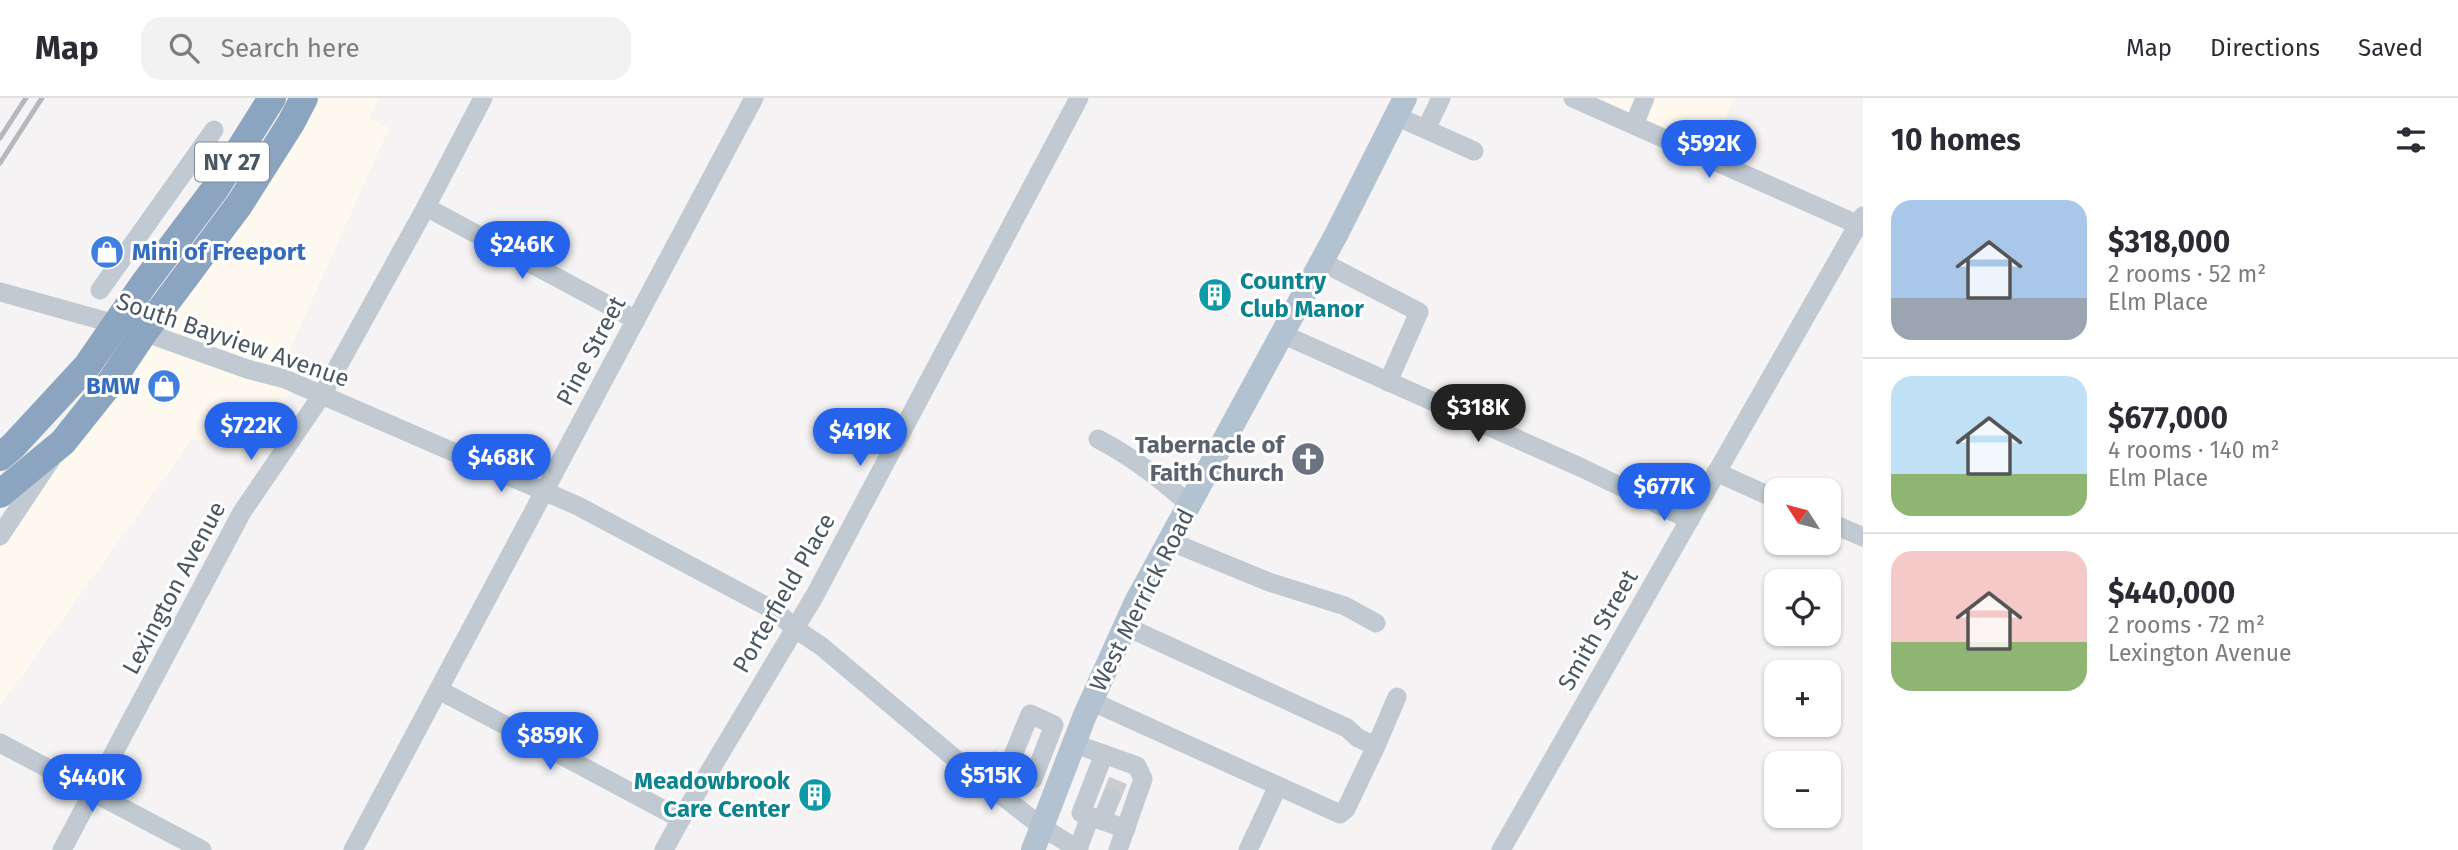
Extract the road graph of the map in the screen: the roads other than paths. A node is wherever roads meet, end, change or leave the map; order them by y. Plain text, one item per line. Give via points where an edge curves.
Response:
1 (272, 98) edge
2 (304, 98) edge
3 (484, 98) edge
4 (754, 98) edge
5 (1079, 98) edge
6 (1441, 98) edge
7 (1573, 98) edge
8 (1645, 98) edge
9 (1401, 107) edge
10 (1634, 125) junction
11 (1426, 129) junction
12 (214, 130) dead end
13 (1474, 151) dead end
14 (426, 206) junction
15 (155, 214) junction
16 (1862, 223) edge
17 (182, 231) junction
18 (1322, 262) junction
19 (100, 290) dead end
20 (0, 292) edge
21 (636, 320) junction
22 (115, 324) junction
23 (144, 332) junction
24 (1282, 334) junction
25 (1388, 382) junction
26 (322, 395) junction
27 (1098, 439) dead end
28 (63, 442) junction
29 (0, 457) edge
30 (1716, 472) junction
31 (544, 492) junction
32 (0, 494) edge
33 (1764, 494) edge
34 (1189, 505) junction
35 (1690, 520) junction
36 (1841, 527) edge
37 (0, 536) edge
38 (1863, 537) edge
39 (1169, 541) junction
40 (1376, 623) dead end
41 (1125, 626) junction
42 (794, 628) junction
43 (439, 690) junction
44 (1397, 697) dead end
45 (1091, 701) junction
46 (1054, 725) junction
47 (1077, 736) junction
48 (1034, 740) junction
49 (0, 743) edge
50 (1376, 746) junction
51 (1104, 754) junction
52 (965, 766) junction
53 (1022, 766) junction
54 (1278, 786) junction
55 (93, 792) junction
56 (1055, 795) junction
57 (1003, 796) junction
58 (1111, 798) tunnel mouth
59 (1091, 817) junction
60 (681, 818) junction
61 (1042, 827) junction
62 (1126, 829) junction
63 (62, 850) edge
64 (202, 850) edge
65 (353, 850) edge
66 (664, 850) edge
67 (1033, 850) edge
68 (1079, 850) edge
69 (1118, 850) edge
70 (1248, 850) edge
71 (1501, 850) edge

1 - 17 highway, NY 27 via 215,189
2 - 23 highway, NY 27 via 239,205
3 - 14 street, Lexington Avenue
4 - 21 street, Pine Street
5 - 42 street, Porterfield Place
6 - 11 street
7 - 10 street
8 - 10 street
9 - 11 street
9 - 18 main road, West Merrick Road
10 - 16 street
11 - 13 street
12 - 15 street
14 - 21 street
14 - 26 street, Lexington Avenue
15 - 17 street
15 - 19 street
16 - 30 street, Smith Street
17 - 22 highway, NY 27
18 - 24 main road, West Merrick Road
18 - 25 street via 1419,312
20 - 22 street, South Bayview Avenue
21 - 31 street, Pine Street
22 - 23 street, South Bayview Avenue
22 - 29 highway, NY 27 via 87,366
23 - 26 street, South Bayview Avenue
23 - 28 highway, NY 27
24 - 25 street
24 - 34 main road, West Merrick Road
25 - 35 street
26 - 31 street, South Bayview Avenue
26 - 55 street, Lexington Avenue via 242,512
27 - 34 street via 1150,470
28 - 32 highway, NY 27
28 - 37 street
30 - 33 street
30 - 35 street, Smith Street
31 - 42 street, South Bayview Avenue via 777,612
31 - 43 street, Pine Street
34 - 39 main road, West Merrick Road
35 - 71 street, Smith Street
36 - 38 street
39 - 40 street
39 - 41 main road, West Merrick Road
41 - 45 main road, West Merrick Road
41 - 50 street via 1347,728
42 - 52 street, South Bayview Avenue
42 - 60 street, Porterfield Place
43 - 60 street
43 - 65 street, Pine Street
44 - 50 street
45 - 47 main road, West Merrick Road
45 - 54 street
46 - 47 street
46 - 48 street
46 - 48 street via 1030,715
47 - 51 street
47 - 56 main road, West Merrick Road
48 - 53 street
48 - 53 street
49 - 55 street
50 - 54 street via 1340,814
51 - 59 street
51 - 62 street via 1122,770 1137,766 1143,779
52 - 53 street via 995,761
52 - 57 street, South Bayview Avenue
53 - 56 street
53 - 57 street
54 - 70 street
55 - 63 street, Lexington Avenue
55 - 64 street
56 - 59 street
56 - 61 main road, West Merrick Road
57 - 61 street, South Bayview Avenue
58 - 59 street
59 - 62 street
59 - 68 street
60 - 66 street, Porterfield Place
61 - 67 main road, West Merrick Road
61 - 68 street, South Bayview Avenue
62 - 69 street

